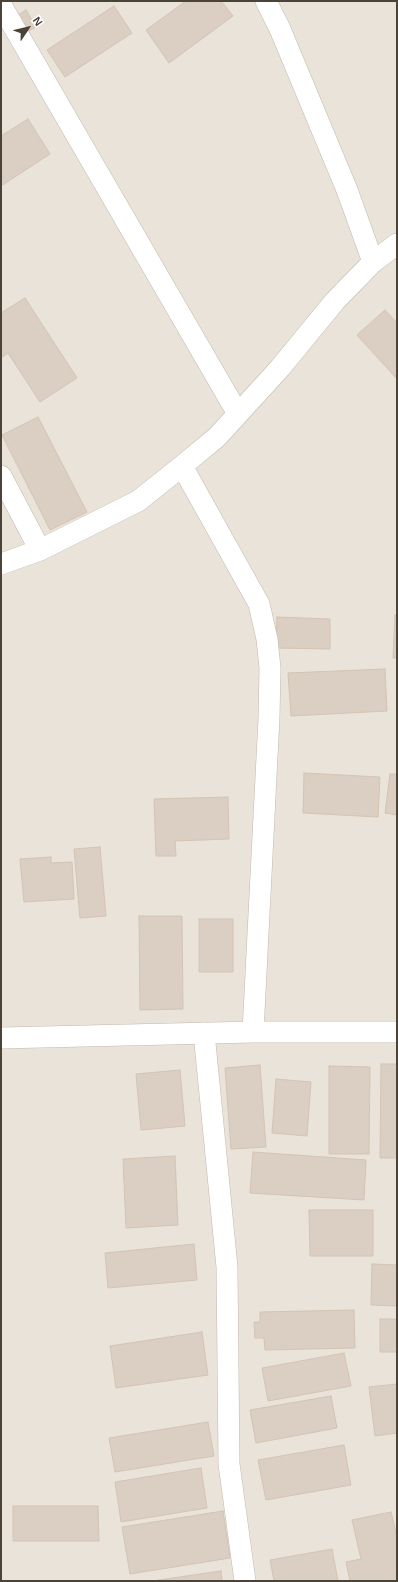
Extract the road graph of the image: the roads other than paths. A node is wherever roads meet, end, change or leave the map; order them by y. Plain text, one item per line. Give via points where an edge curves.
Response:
1 (266, 1) edge
2 (1, 5) edge
3 (397, 244) edge
4 (373, 262) junction
5 (238, 414) junction
6 (182, 466) junction
7 (1, 476) edge
8 (40, 550) junction
9 (1, 564) edge
10 (253, 1032) junction
11 (397, 1032) edge
12 (204, 1033) junction
13 (1, 1038) edge
14 (245, 1581) edge

1 - 4 street via 341,175
2 - 5 street
3 - 4 street
4 - 5 street via 335,301
5 - 6 street via 217,437
6 - 8 street via 138,501
6 - 10 street via 260,604 267,639 270,668 269,718
7 - 8 street
8 - 9 street
10 - 11 street
10 - 12 street
12 - 13 street
12 - 14 street via 227,1267 229,1464

